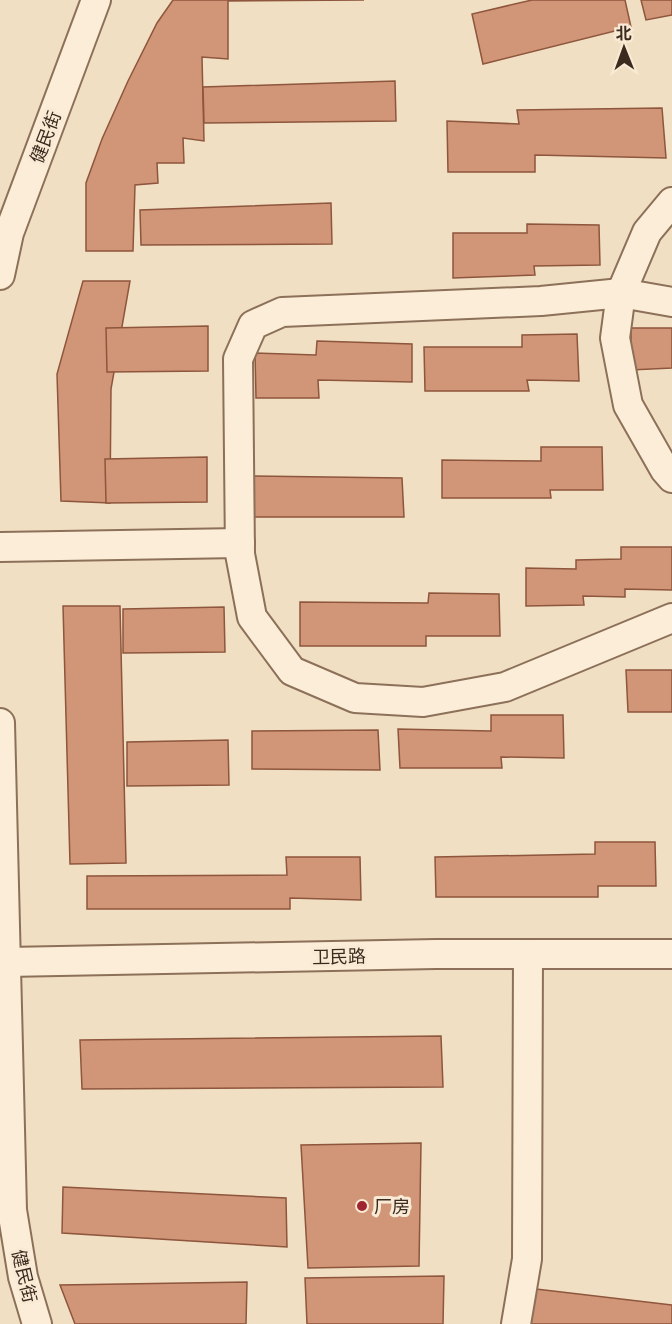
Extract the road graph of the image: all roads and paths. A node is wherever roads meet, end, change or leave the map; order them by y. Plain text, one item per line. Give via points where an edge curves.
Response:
1 (96, 0) edge
2 (672, 202) edge
3 (0, 275) edge
4 (621, 293) junction
5 (672, 302) edge
6 (672, 478) edge
7 (240, 543) junction
8 (0, 547) edge
9 (672, 618) edge
10 (0, 723) edge
11 (528, 954) junction
12 (672, 954) edge
13 (7, 962) junction
14 (37, 1324) edge
15 (516, 1324) edge

1 - 3 street, 健民街 via 9,232
2 - 4 street via 647,232
4 - 5 street
4 - 6 street via 615,338 628,405
4 - 7 street via 541,301 282,312 253,325 238,359
7 - 8 street
7 - 9 street via 252,617 292,671 355,698 423,702 505,687
10 - 13 street, 健民街
11 - 12 street, 卫民路
11 - 13 street, 卫民路
11 - 15 street via 527,1258
13 - 14 street, 健民街 via 12,1210 23,1277

